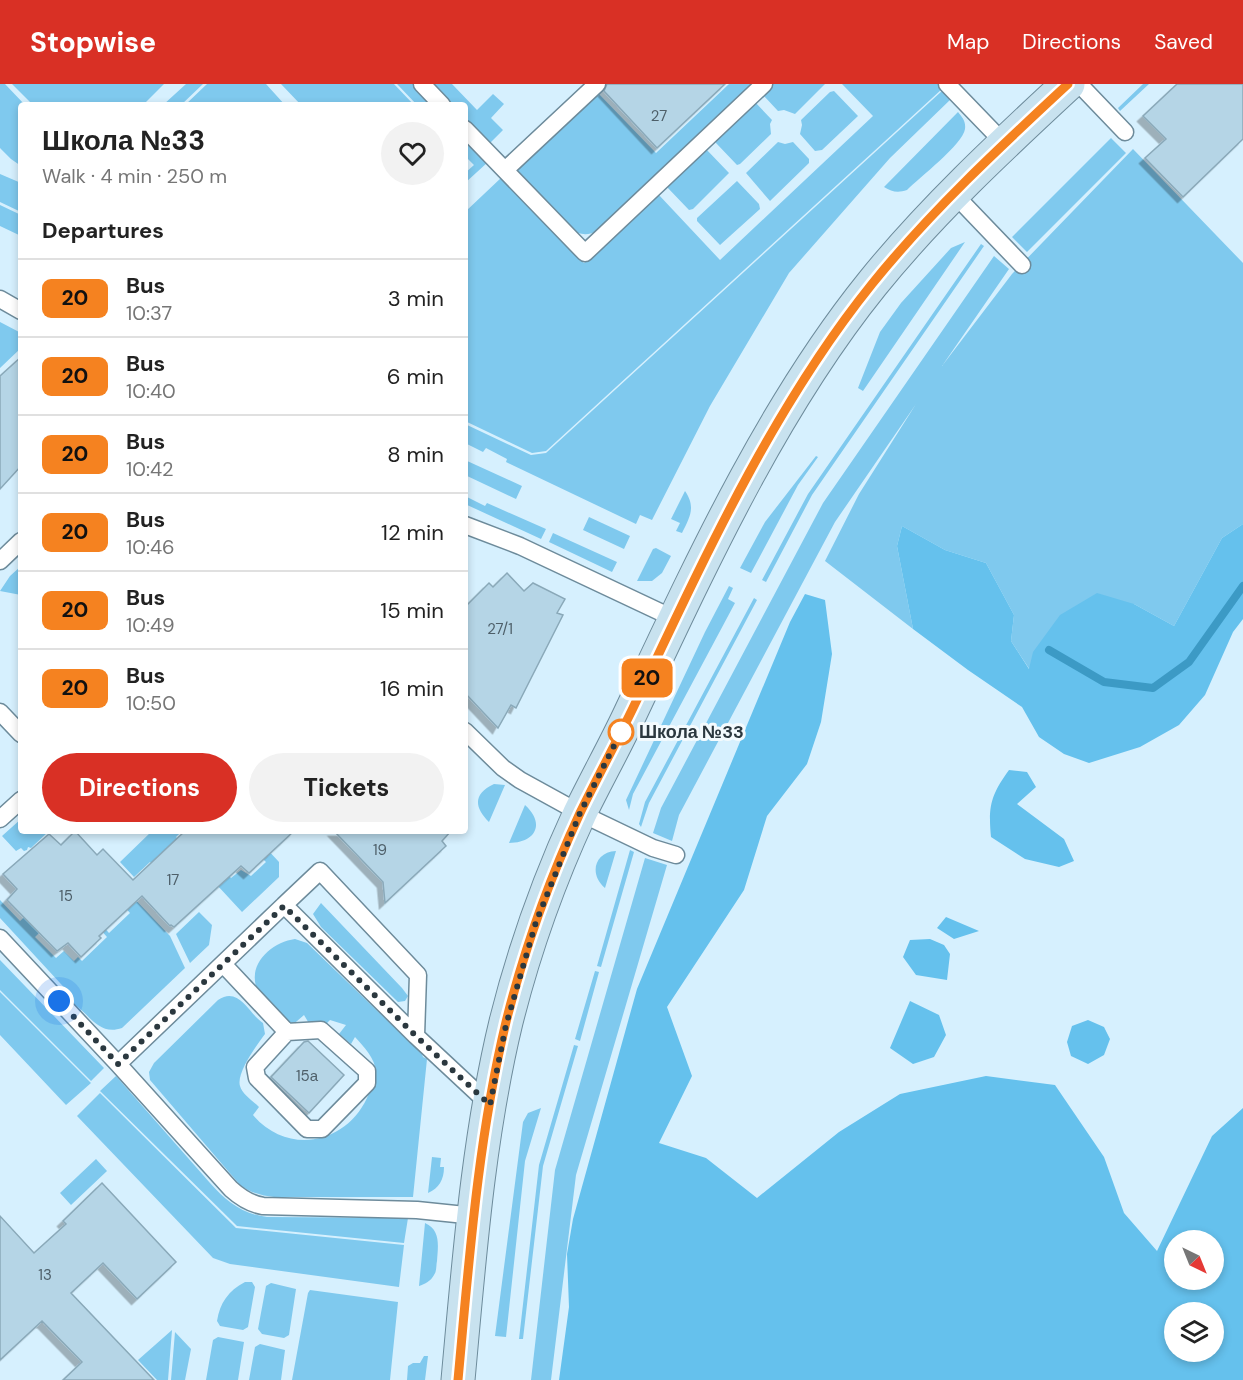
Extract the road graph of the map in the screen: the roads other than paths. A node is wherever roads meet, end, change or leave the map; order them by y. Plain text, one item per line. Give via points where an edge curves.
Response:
1 (422, 84) edge
2 (597, 84) edge
3 (764, 84) edge
4 (947, 84) edge
5 (1068, 84) edge
6 (1079, 84) edge
7 (439, 102) edge
8 (468, 132) edge
9 (1125, 132) dead end
10 (1005, 144) junction
11 (505, 170) junction
12 (954, 195) junction
13 (1022, 265) dead end
14 (0, 299) edge
15 (18, 309) edge
16 (468, 526) edge
17 (18, 544) edge
18 (0, 561) edge
19 (675, 619) junction
20 (0, 712) edge
21 (18, 731) edge
22 (468, 734) edge
23 (18, 803) edge
24 (580, 813) junction
25 (0, 819) edge
26 (676, 855) dead end
27 (284, 906) junction
28 (0, 938) edge
29 (223, 964) junction
30 (287, 1032) junction
31 (416, 1036) junction
32 (118, 1064) junction
33 (490, 1105) junction
34 (475, 1216) junction
35 (458, 1380) edge

1 - 7 lane
2 - 11 lane
3 - 11 lane via 585,253
4 - 10 lane
5 - 10 main road
6 - 9 lane
8 - 11 lane
10 - 12 main road
12 - 13 lane
12 - 19 main road via 872,285 826,347 771,434
14 - 15 lane
16 - 19 lane via 520,546
17 - 18 lane
19 - 24 main road
20 - 21 lane
22 - 24 lane via 512,774
23 - 25 lane
24 - 26 lane
24 - 33 main road via 524,958
27 - 29 lane
27 - 31 lane
27 - 31 lane via 320,871 418,975
28 - 32 lane
29 - 30 lane
29 - 32 lane
30 - 30 lane via 321,1029 367,1071 367,1083 322,1129 307,1130 257,1078 255,1067
31 - 33 lane
32 - 34 lane via 231,1189 253,1204
33 - 34 main road
34 - 35 main road

